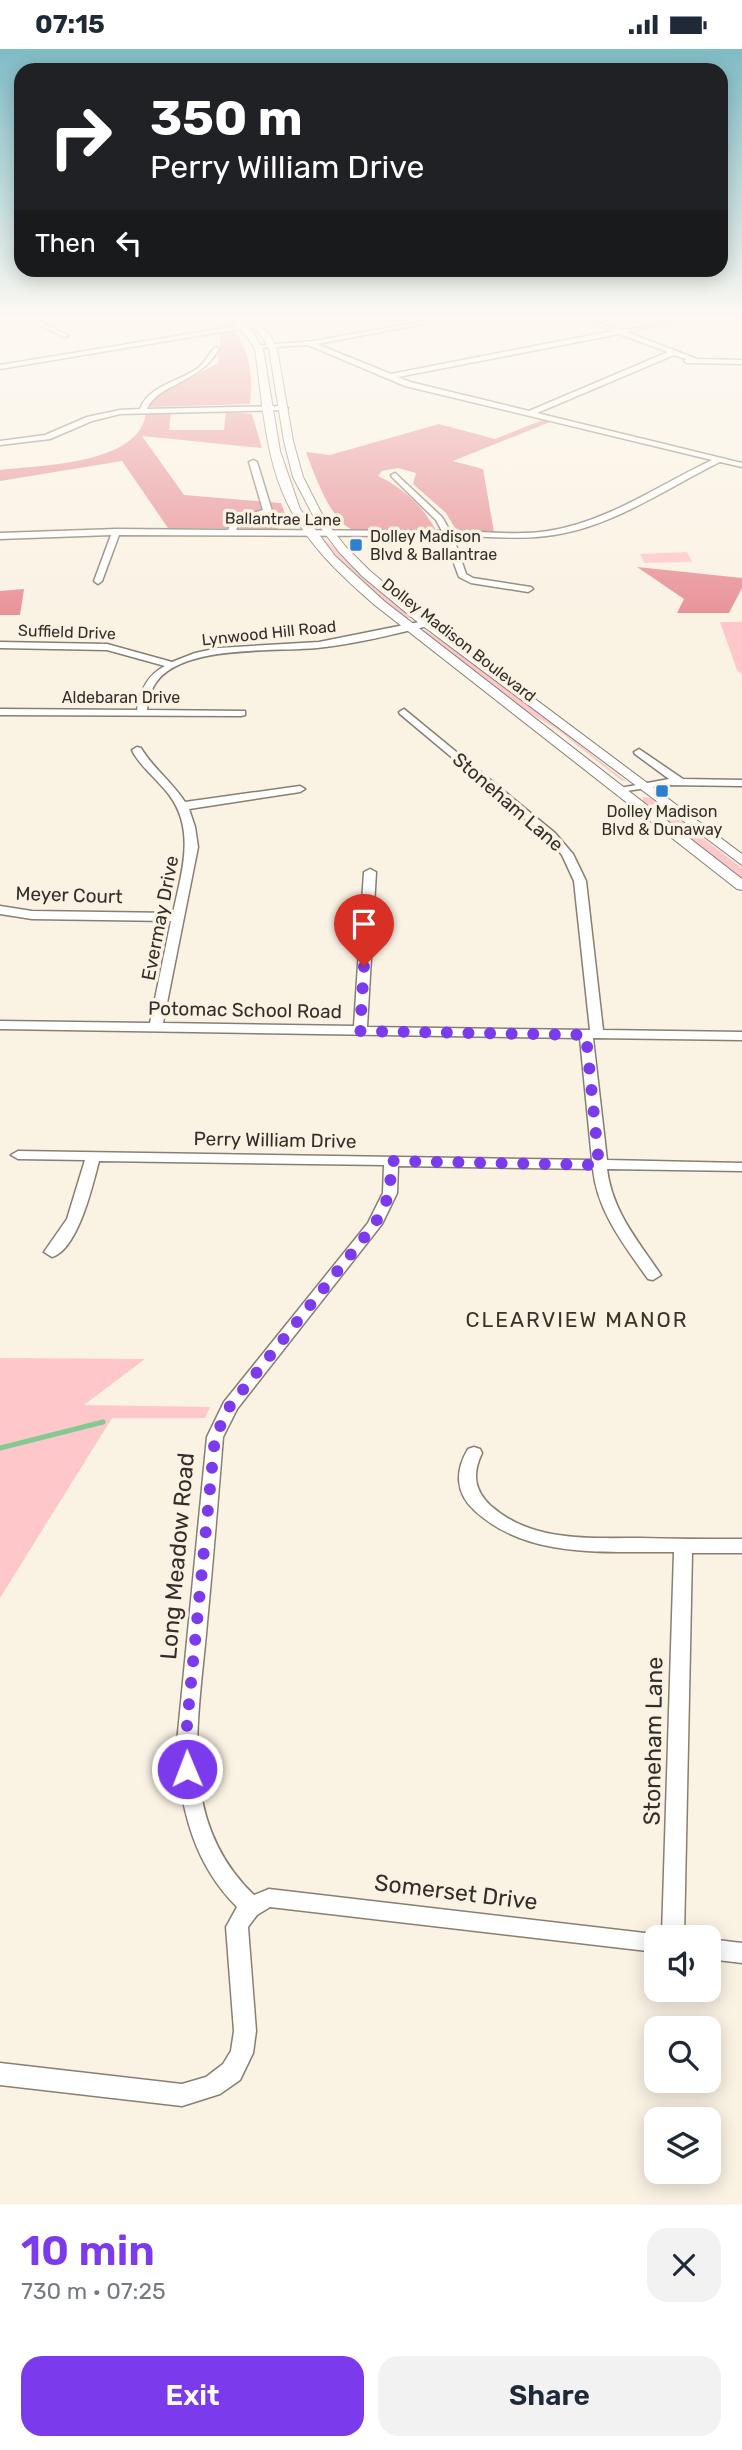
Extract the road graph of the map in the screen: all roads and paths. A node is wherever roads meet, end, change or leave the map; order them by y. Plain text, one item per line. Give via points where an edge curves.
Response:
1 (85, 422) edge
2 (271, 422) edge
3 (287, 422) edge
4 (559, 422) edge
5 (0, 443) edge
6 (718, 460) junction
7 (253, 462) dead end
8 (742, 465) edge
9 (396, 475) dead end
10 (116, 532) junction
11 (230, 532) junction
12 (310, 533) junction
13 (330, 533) junction
14 (448, 534) junction
15 (0, 536) edge
16 (98, 582) dead end
17 (528, 589) dead end
18 (429, 623) junction
19 (412, 627) junction
20 (0, 645) edge
21 (173, 665) junction
22 (0, 712) edge
23 (404, 712) dead end
24 (141, 713) junction
25 (241, 713) dead end
26 (137, 750) dead end
27 (639, 752) dead end
28 (680, 782) junction
29 (742, 783) edge
30 (643, 786) junction
31 (300, 789) dead end
32 (624, 790) junction
33 (183, 806) junction
34 (742, 861) edge
35 (370, 872) dead end
36 (742, 886) edge
37 (0, 910) edge
38 (178, 917) junction
39 (0, 1025) edge
40 (156, 1028) junction
41 (360, 1031) junction
42 (592, 1035) junction
43 (742, 1036) edge
44 (18, 1155) dead end
45 (93, 1156) junction
46 (391, 1161) junction
47 (599, 1165) junction
48 (742, 1167) edge
49 (52, 1252) dead end
50 (653, 1275) dead end
51 (474, 1453) dead end
52 (683, 1546) junction
53 (742, 1546) edge
54 (251, 1906) junction
55 (673, 1925) edge
56 (644, 1941) edge
57 (721, 1950) edge
58 (742, 1953) edge
59 (0, 2074) edge

1 - 5 street via 47,437
2 - 12 main road, Dolley Madison Boulevard via 282,478
3 - 13 main road, Dolley Madison Boulevard via 302,487
4 - 6 street
6 - 8 street
6 - 14 street, Ballantrae Lane via 568,530 531,535
7 - 11 street via 268,511 236,521
9 - 14 street
10 - 11 street, Ballantrae Lane
10 - 15 street, Ballantrae Lane
10 - 16 street
11 - 12 street, Ballantrae Lane
12 - 13 street, Ballantrae Lane
12 - 19 main road, Dolley Madison Boulevard via 343,570
13 - 14 street, Ballantrae Lane
13 - 18 main road, Dolley Madison Boulevard via 365,571
14 - 17 street via 462,575
18 - 19 street, Lynwood Hill Road
18 - 30 main road, Dolley Madison Boulevard
19 - 21 street, Lynwood Hill Road via 321,645 211,653
19 - 32 main road, Dolley Madison Boulevard
20 - 21 street, Suffield Drive via 107,647
21 - 24 street, Lynwood Hill Road via 149,684
22 - 24 street, Aldebaran Drive
23 - 42 street, Stoneham Lane via 551,835 567,854 580,881
24 - 25 street, Aldebaran Drive
26 - 33 street, Evermay Drive
27 - 28 street
28 - 29 street
28 - 30 street
30 - 32 street
30 - 34 main road, Dolley Madison Boulevard
31 - 33 street
32 - 36 main road, Dolley Madison Boulevard
33 - 38 street, Evermay Drive via 192,847
35 - 41 street
37 - 38 street, Meyer Court via 32,915
38 - 40 street, Evermay Drive
39 - 40 street, Potomac School Road
40 - 41 street, Potomac School Road
41 - 42 street, Potomac School Road
42 - 43 street, Potomac School Road
42 - 47 street, Stoneham Lane
44 - 45 street, Perry William Drive
45 - 46 street, Perry William Drive
45 - 49 street via 79,1215
46 - 47 street, Perry William Drive
46 - 54 street, Long Meadow Road via 390,1193 375,1224 230,1406 215,1437 186,1753 203,1843 231,1888
47 - 48 street, Perry William Drive
47 - 50 street, Stoneham Lane via 621,1230
51 - 52 street via 466,1472 473,1498 520,1533 569,1545
52 - 53 street
52 - 55 street, Stoneham Lane
54 - 56 street, Somerset Drive via 270,1898 284,1899
54 - 59 street via 237,1927 247,2038 243,2057 221,2083 182,2095
57 - 58 street

